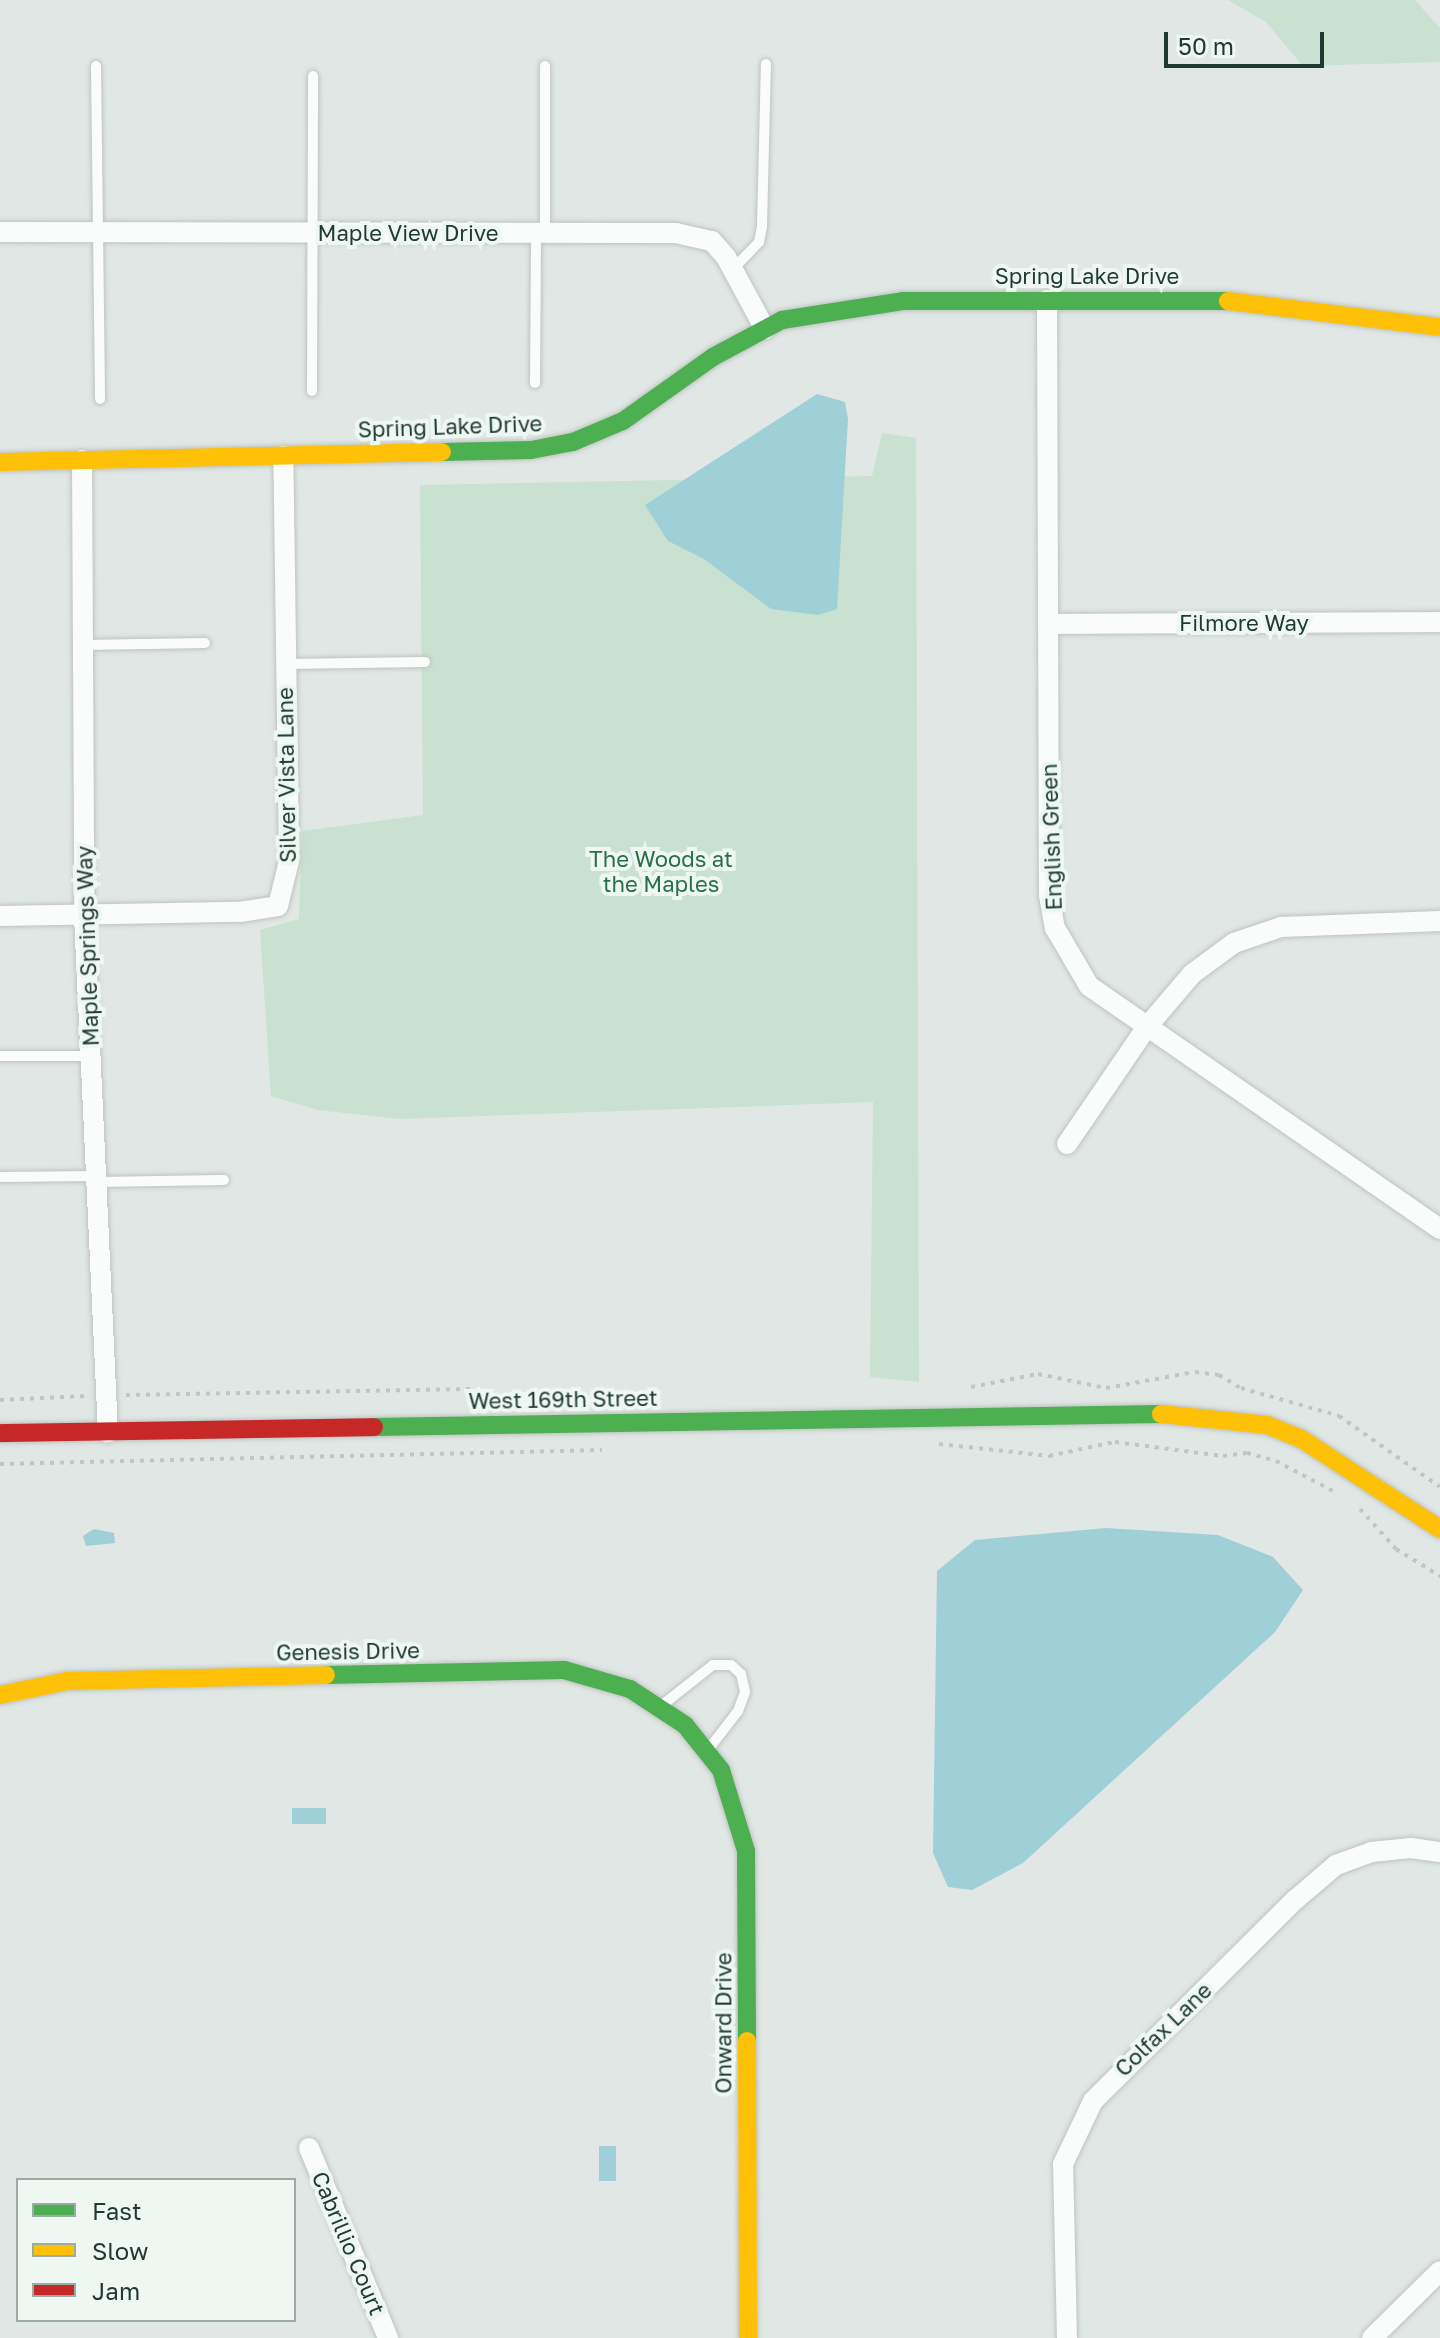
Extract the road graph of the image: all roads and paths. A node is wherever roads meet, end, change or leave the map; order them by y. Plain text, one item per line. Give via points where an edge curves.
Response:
1 (766, 64) dead end
2 (96, 66) dead end
3 (545, 66) dead end
4 (313, 76) dead end
5 (0, 232) edge
6 (98, 232) junction
7 (312, 232) junction
8 (541, 233) junction
9 (733, 269) junction
10 (1047, 300) junction
11 (1440, 327) edge
12 (765, 329) junction
13 (535, 383) dead end
14 (312, 391) dead end
15 (100, 399) dead end
16 (283, 456) junction
17 (82, 460) junction
18 (0, 462) edge
19 (1440, 622) edge
20 (1048, 624) junction
21 (205, 643) dead end
22 (83, 645) junction
23 (425, 662) dead end
24 (284, 664) junction
25 (0, 916) edge
26 (88, 916) junction
27 (1440, 921) edge
28 (1146, 1028) junction
29 (0, 1056) edge
30 (90, 1056) junction
31 (1067, 1144) dead end
32 (0, 1177) edge
33 (95, 1179) junction
34 (224, 1180) dead end
35 (1440, 1229) edge
36 (471, 1389) dead end
37 (105, 1395) junction
38 (0, 1400) edge
39 (108, 1432) junction
40 (0, 1433) edge
41 (931, 1443) dead end
42 (616, 1449) dead end
43 (0, 1464) edge
44 (1338, 1493) dead end
45 (1355, 1504) dead end
46 (1440, 1529) edge
47 (1440, 1576) edge
48 (0, 1695) edge
49 (661, 1706) junction
50 (685, 1725) joint
51 (707, 1751) junction
52 (1440, 1852) edge
53 (309, 2148) dead end
54 (1440, 2271) edge
55 (388, 2338) edge
56 (748, 2338) edge
57 (1067, 2338) edge
58 (1372, 2338) edge

1 - 9 lane via 762,226 759,242
2 - 6 lane
3 - 8 lane
4 - 7 lane
5 - 6 street, Maple View Drive
6 - 7 street, Maple View Drive
6 - 15 lane
7 - 8 street, Maple View Drive
7 - 14 lane
8 - 9 street, Maple View Drive via 676,233 712,241
8 - 13 lane
9 - 12 street, Maple View Drive
10 - 11 street, Spring Lake Drive via 1257,301
10 - 12 street, Spring Lake Drive via 903,301 782,320
10 - 20 street, English Green
12 - 16 street, Spring Lake Drive via 713,357 623,421 573,442 531,450
16 - 17 street, Spring Lake Drive
16 - 24 street, Silver Vista Lane
17 - 18 street, Spring Lake Drive
17 - 22 street, Maple Springs Way
19 - 20 street, Filmore Way
20 - 28 street, English Green via 1049,895 1055,928 1089,986
21 - 22 lane
22 - 26 street, Maple Springs Way
23 - 24 lane
24 - 26 street, Silver Vista Lane via 289,861 278,906
25 - 26 street
26 - 30 street, Maple Springs Way
27 - 28 street via 1281,927 1234,943 1192,974
28 - 31 street
28 - 35 street, English Green
29 - 30 lane
30 - 33 street, Maple Springs Way
32 - 33 lane
33 - 34 lane
33 - 37 street, Maple Springs Way
36 - 37 path
37 - 38 path
37 - 39 street, Maple Springs Way
39 - 40 street, West 169th Street
39 - 46 street, West 169th Street via 1193,1413 1267,1425 1332,1455
41 - 44 path via 1049,1456 1115,1442 1223,1456 1247,1453
42 - 43 path
45 - 47 path via 1396,1549
48 - 49 street, Genesis Drive via 67,1681 564,1670 596,1676
49 - 50 street, Genesis Drive
49 - 51 lane via 713,1665 731,1665 741,1674 745,1692 738,1711
50 - 51 street, Onward Drive
51 - 56 street, Onward Drive via 732,1797 746,1851
52 - 57 street, Colfax Lane via 1371,1852 1336,1865 1093,2101 1063,2164
53 - 55 street, Cabrillio Court
54 - 58 street

